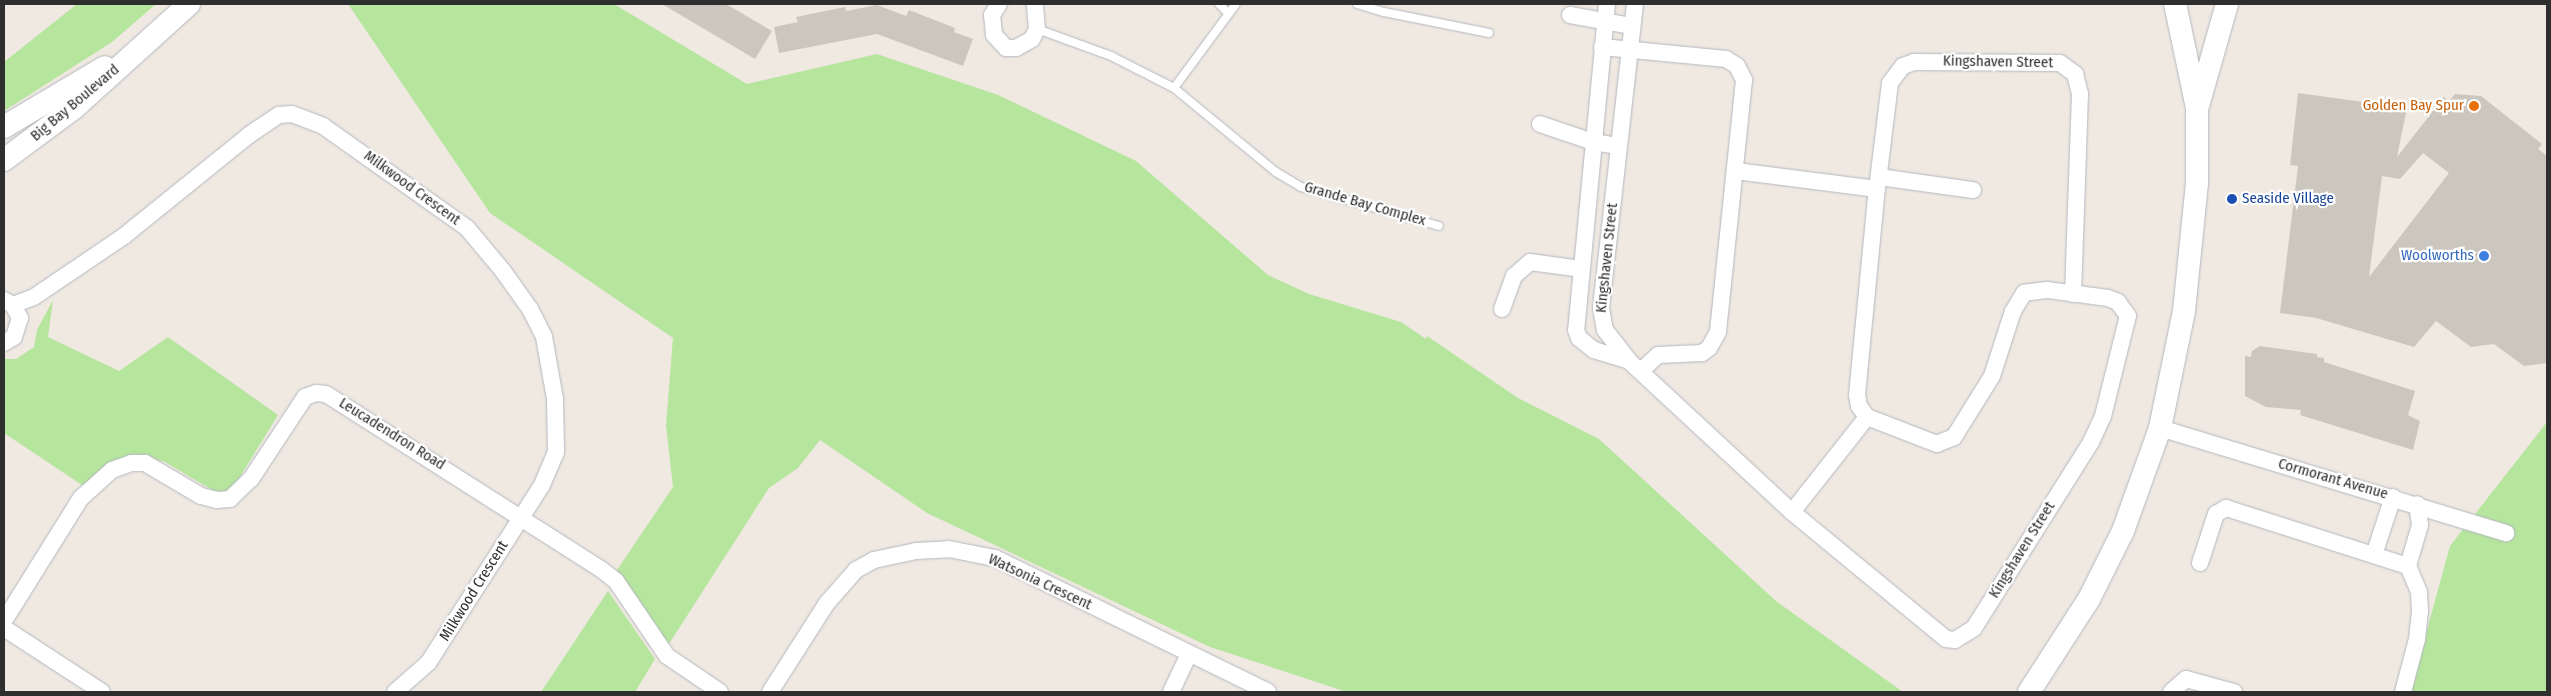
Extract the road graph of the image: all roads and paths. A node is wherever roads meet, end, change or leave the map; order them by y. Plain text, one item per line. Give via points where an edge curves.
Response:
1 (189, 4) edge
2 (999, 4) edge
3 (1035, 4) edge
4 (1219, 4) edge
5 (1236, 4) edge
6 (1357, 4) edge
7 (1607, 4) edge
8 (1635, 4) edge
9 (2175, 4) edge
10 (2227, 4) edge
11 (1227, 12) junction
12 (1570, 15) dead end
13 (1605, 22) junction
14 (1632, 26) junction
15 (1037, 29) junction
16 (1489, 33) dead end
17 (144, 43) junction
18 (1602, 47) junction
19 (1630, 50) junction
20 (1174, 88) junction
21 (2198, 108) junction
22 (1540, 124) dead end
23 (4, 127) edge
24 (1593, 142) junction
25 (1619, 146) junction
26 (4, 160) edge
27 (1736, 171) junction
28 (1878, 183) junction
29 (1973, 190) dead end
30 (1440, 226) dead end
31 (1581, 270) junction
32 (2074, 294) junction
33 (12, 308) edge
34 (1502, 309) dead end
35 (4, 343) edge
36 (1635, 366) junction
37 (1866, 417) junction
38 (2160, 428) junction
39 (2393, 497) junction
40 (2417, 504) junction
41 (1792, 512) junction
42 (521, 515) junction
43 (2506, 533) dead end
44 (2374, 555) junction
45 (2200, 563) dead end
46 (2408, 566) junction
47 (4, 621) edge
48 (4, 628) edge
49 (1189, 654) junction
50 (102, 692) edge
51 (395, 692) edge
52 (720, 692) edge
53 (770, 692) edge
54 (1171, 692) edge
55 (1268, 692) edge
56 (2029, 692) edge
57 (2171, 692) edge
58 (2234, 692) edge
59 (2403, 692) edge

1 - 17 street, Big Bay Boulevard
2 - 15 street via 991,25 1000,44 1016,48 1032,39
3 - 15 street
4 - 11 lane
5 - 11 lane
6 - 16 lane
7 - 13 street, Kingshaven Street
8 - 14 street, Kingshaven Street
9 - 21 street
10 - 21 street
11 - 20 lane
12 - 13 street
13 - 14 street
13 - 18 street, Kingshaven Street
14 - 19 street, Kingshaven Street
15 - 20 lane, Grande Bay Complex via 1111,56
17 - 23 street, Big Bay Boulevard
17 - 26 street, Big Bay Boulevard via 74,108
18 - 19 street
18 - 24 street, Kingshaven Street
19 - 25 street, Kingshaven Street
19 - 27 street via 1711,56 1726,59 1737,66 1744,80
20 - 30 lane, Grande Bay Complex via 1276,172 1301,187
21 - 38 street via 2196,199 2184,311
22 - 24 street
24 - 25 street
24 - 31 street, Kingshaven Street
25 - 36 street, Kingshaven Street via 1601,321
27 - 28 street
27 - 36 street via 1715,340 1702,353 1658,355
28 - 29 street
28 - 32 street, Kingshaven Street via 1890,83 1903,66 1914,62 2060,63 2069,67 2075,74 2080,94
28 - 37 street, Kingshaven Street via 1857,395
31 - 34 street, Kingshaven Street via 1530,262 1514,276
31 - 36 street, Kingshaven Street via 1576,330 1579,338 1594,350
32 - 37 street, Kingshaven Street via 2033,290 2018,300 1992,376 1960,428 1946,442 1924,441
32 - 41 street, Kingshaven Street via 2118,302 2128,316 2103,416 2091,442 1974,628 1964,636 1946,639 1930,628
33 - 35 street via 14,337
33 - 42 street, Milkwood Crescent via 148,218 266,122 279,115 306,118 370,157 467,228 503,271 537,321 549,356 558,432 551,467
36 - 41 street, Kingshaven Street
37 - 41 street
38 - 39 street, Cormorant Avenue
38 - 56 street via 2123,531 2089,599
39 - 40 street, Cormorant Avenue
39 - 44 street
40 - 43 street, Cormorant Avenue
40 - 46 street via 2420,525
42 - 47 street, Leucadendron Road via 339,399 316,393 305,397 294,409 252,478 230,499 201,496 146,463 130,462 112,470 81,498
42 - 51 street, Milkwood Crescent via 428,663
42 - 52 street via 616,581 667,656
44 - 45 street via 2226,508 2216,514
44 - 46 street
46 - 59 street via 2419,592 2420,611 2417,639
48 - 50 street
49 - 53 street, Watsonia Crescent via 995,558 949,549 874,560 856,570 841,584
49 - 54 street
49 - 55 street, Watsonia Crescent
57 - 58 street via 2186,679

